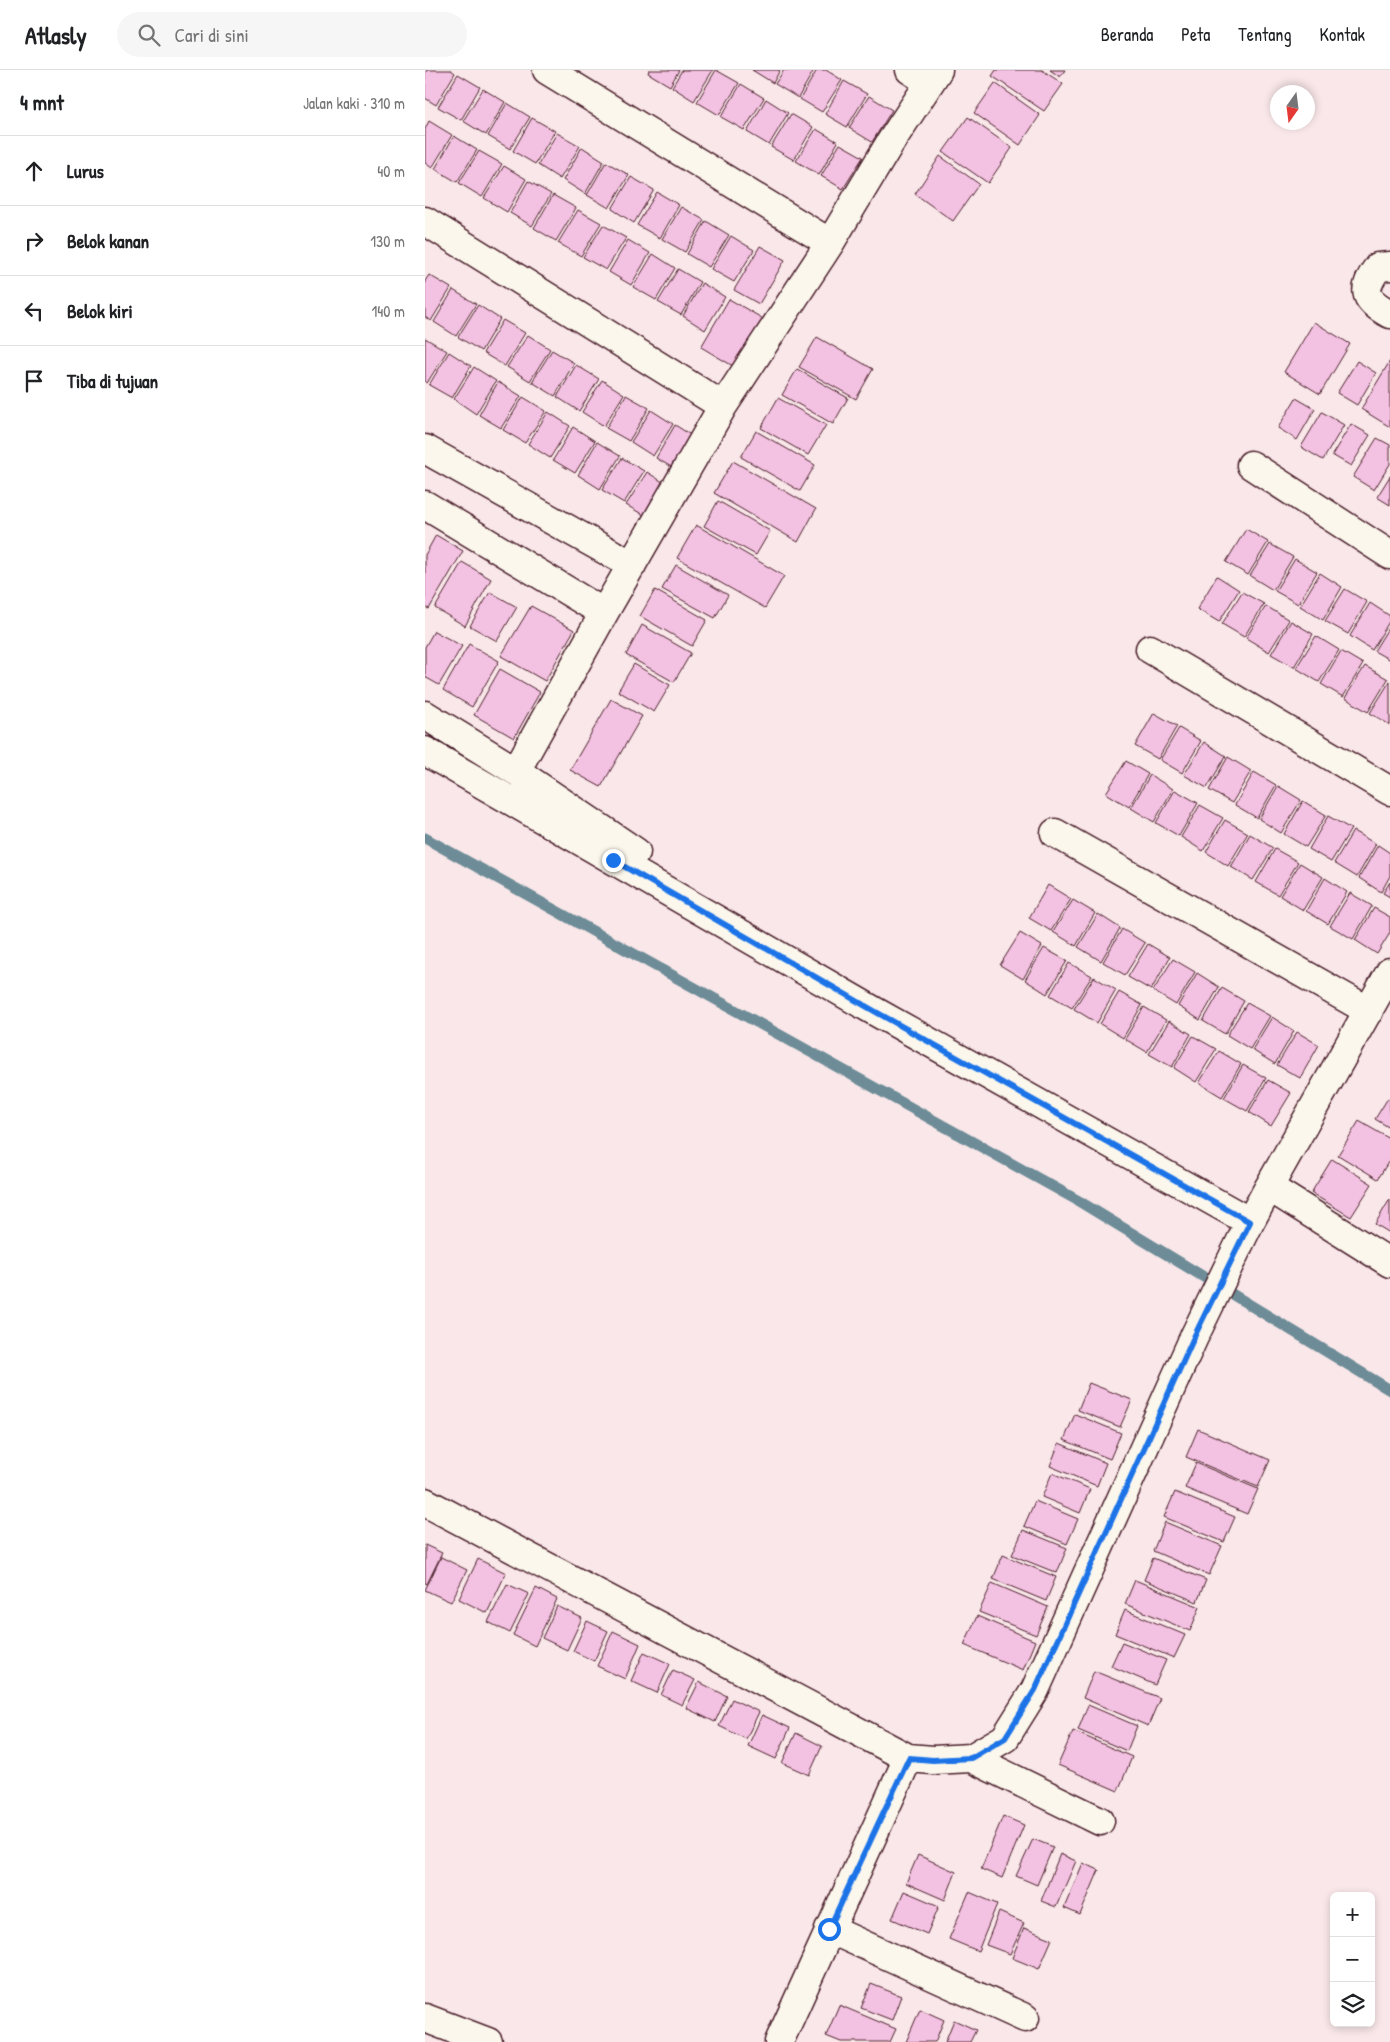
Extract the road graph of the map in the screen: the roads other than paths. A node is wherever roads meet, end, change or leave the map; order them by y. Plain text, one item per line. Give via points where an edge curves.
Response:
1 (547, 70) edge
2 (926, 74) edge
3 (425, 221) edge
4 (830, 243) junction
5 (1390, 266) edge
6 (1390, 314) edge
7 (723, 406) junction
8 (425, 448) edge
9 (1251, 464) dead end
10 (425, 505) edge
11 (1390, 555) edge
12 (632, 565) junction
13 (604, 613) junction
14 (1150, 650) dead end
15 (425, 715) edge
16 (425, 751) edge
17 (517, 771) junction
18 (1390, 791) edge
19 (1055, 833) dead end
20 (636, 852) dead end
21 (1390, 972) edge
22 (1369, 1011) junction
23 (1269, 1187) junction
24 (1250, 1222) junction
25 (1390, 1262) edge
26 (425, 1502) edge
27 (909, 1758) junction
28 (971, 1758) junction
29 (1100, 1821) dead end
30 (829, 1929) junction
31 (425, 2018) edge
32 (1025, 2018) dead end
33 (488, 2042) edge
34 (779, 2042) edge

1 - 4 street
2 - 4 street
3 - 7 street
4 - 7 street
5 - 6 street via 1378,267 1367,285 1367,297
7 - 12 street
8 - 12 street
9 - 11 street
10 - 13 street
12 - 13 street
13 - 17 street
14 - 18 street
15 - 17 street
16 - 24 street via 876,1012
17 - 20 street
19 - 22 street
21 - 22 street
22 - 23 street
23 - 24 street
23 - 25 street
24 - 28 street via 1194,1337 1035,1690 1005,1738
26 - 27 street
27 - 28 street
27 - 30 street
28 - 29 street
30 - 32 street
30 - 34 street
31 - 33 street

